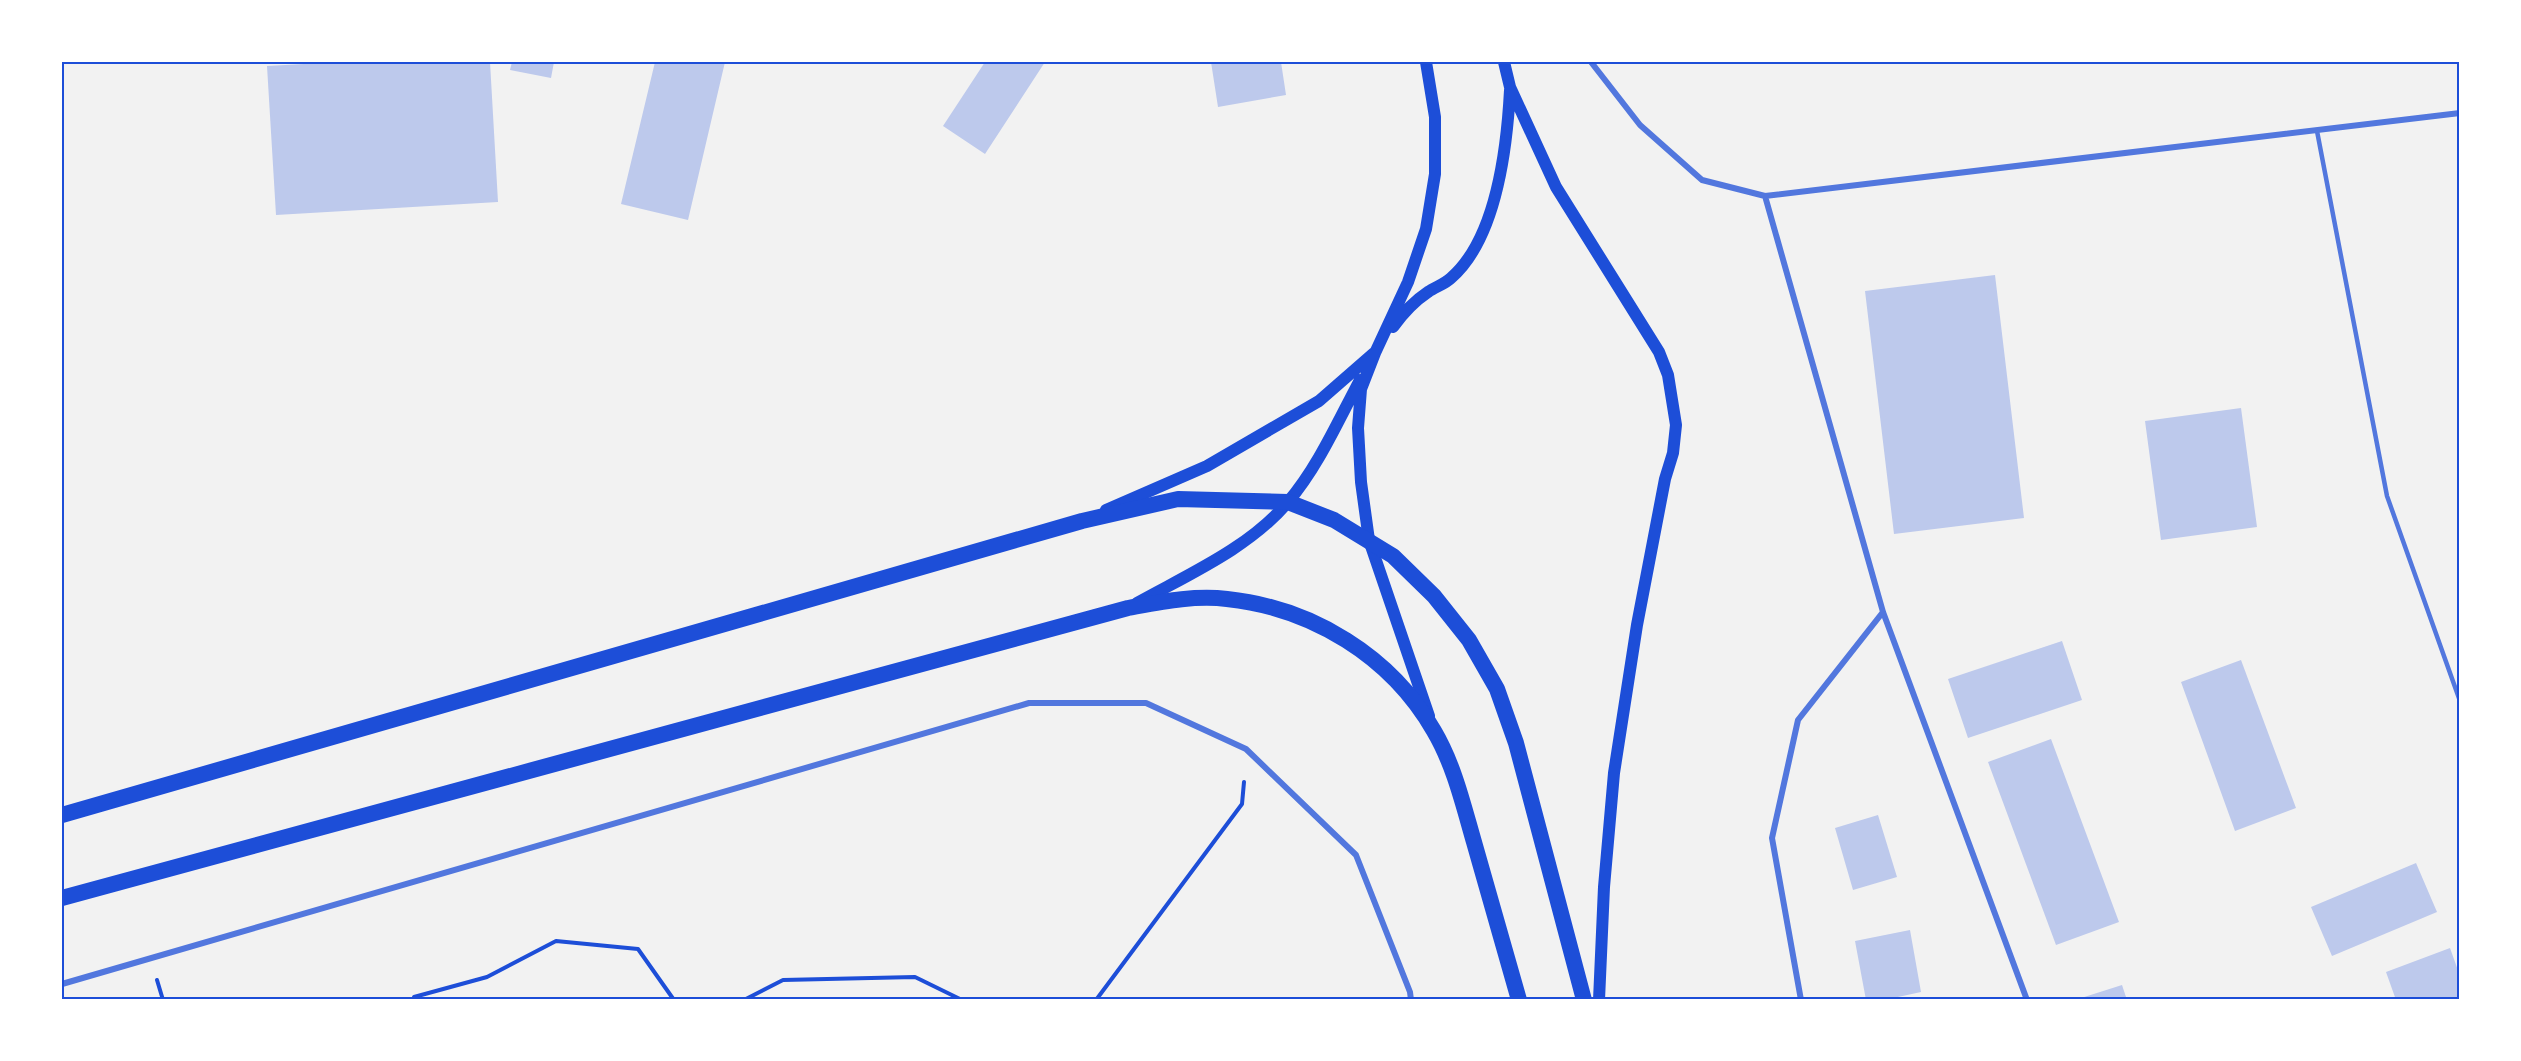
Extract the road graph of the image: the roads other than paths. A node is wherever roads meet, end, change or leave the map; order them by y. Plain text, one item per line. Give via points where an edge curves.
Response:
1 (1425, 62) edge
2 (1504, 62) edge
3 (1591, 62) edge
4 (1510, 87) junction
5 (2460, 113) edge
6 (2317, 131) junction
7 (1765, 196) junction
8 (1375, 352) junction
9 (1288, 502) junction
10 (1082, 521) junction
11 (1369, 540) junction
12 (1128, 608) junction
13 (1883, 612) junction
14 (2460, 701) edge
15 (1434, 731) junction
16 (62, 815) edge
17 (62, 898) edge
18 (62, 984) edge
19 (1411, 999) edge
20 (1519, 999) edge
21 (1584, 999) edge
22 (1599, 999) edge
23 (1801, 999) edge
24 (2026, 999) edge

1 - 8 main road via 1435,117 1435,174 1428,218 1408,282
2 - 4 main road
3 - 7 street via 1640,125 1702,180
4 - 8 main road via 1507,142 1496,193 1476,249 1451,278 1406,309
4 - 22 main road via 1557,187 1659,352 1674,400 1673,453 1637,625 1614,773
5 - 6 street
6 - 7 street
6 - 14 lane via 2387,496
7 - 13 street
8 - 9 main road via 1311,471
8 - 10 main road via 1319,401 1217,460
8 - 11 main road via 1362,389 1358,428
9 - 10 highway via 1178,499
9 - 11 highway via 1334,520
9 - 12 main road via 1260,530 1228,552
10 - 16 highway
11 - 15 main road
11 - 21 highway via 1393,556 1434,596 1469,640 1497,689 1516,743
12 - 15 highway via 1176,599 1226,598 1268,605 1308,619 1345,638 1380,664 1410,695
12 - 17 highway
13 - 23 street via 1798,720 1772,838
13 - 24 street
15 - 20 highway via 1452,769
18 - 19 street via 1029,704 1146,703 1246,749 1356,855

